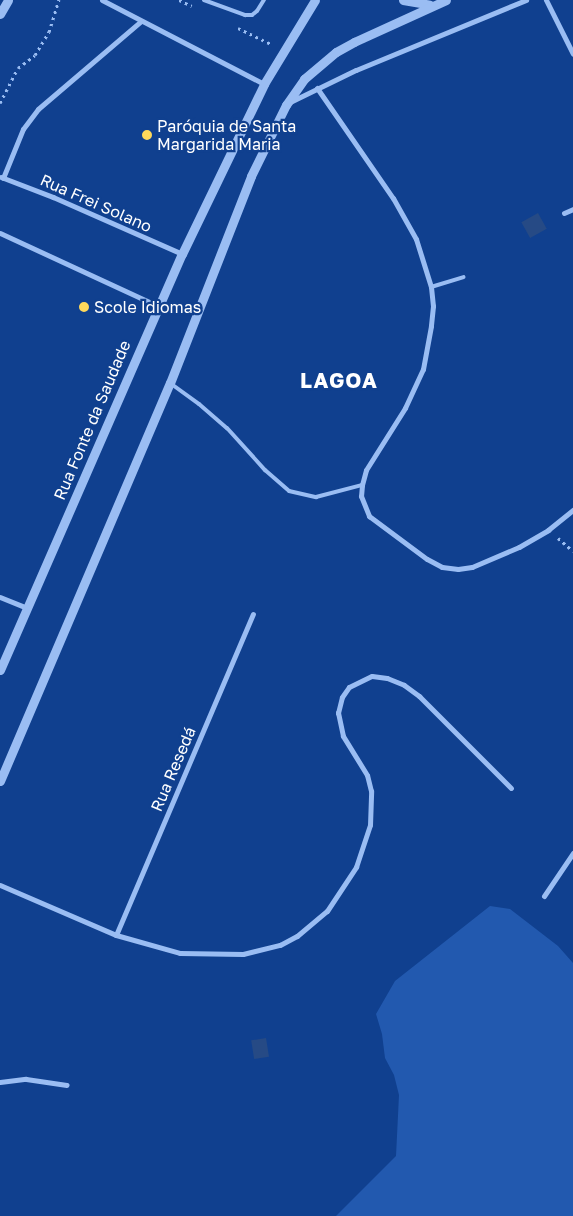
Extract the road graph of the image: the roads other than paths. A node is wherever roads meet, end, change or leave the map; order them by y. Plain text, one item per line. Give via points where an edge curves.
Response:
1 (8, 0) edge
2 (102, 0) edge
3 (204, 0) edge
4 (264, 0) edge
5 (315, 0) edge
6 (403, 0) edge
7 (446, 0) edge
8 (526, 0) edge
9 (546, 0) edge
10 (432, 6) junction
11 (0, 14) edge
12 (141, 21) junction
13 (573, 54) edge
14 (264, 84) junction
15 (317, 88) junction
16 (286, 105) junction
17 (1, 177) edge
18 (573, 209) edge
19 (564, 213) dead end
20 (0, 232) edge
21 (182, 254) junction
22 (463, 277) dead end
23 (431, 287) junction
24 (158, 306) junction
25 (170, 383) junction
26 (362, 485) junction
27 (573, 510) edge
28 (0, 597) edge
29 (27, 608) junction
30 (253, 614) dead end
31 (0, 670) edge
32 (0, 781) edge
33 (511, 788) dead end
34 (573, 853) edge
35 (0, 885) edge
36 (544, 896) dead end
37 (116, 935) junction
38 (0, 1082) edge
39 (67, 1085) dead end

1 - 11 street
2 - 12 street
3 - 4 lane via 245,16 257,11
5 - 14 street, Rua Fonte da Saudade
6 - 10 street
7 - 10 street
8 - 15 street
9 - 13 street
10 - 16 street via 336,52 304,79
12 - 14 street
12 - 17 street via 38,108 22,129
14 - 21 street, Rua Fonte da Saudade
15 - 16 street
15 - 23 street via 393,198 416,239
16 - 25 street via 251,176
17 - 21 street, Rua Frei Solano
18 - 19 street
20 - 24 street
21 - 24 street, Rua Fonte da Saudade
22 - 23 lane
23 - 26 street via 433,306 423,369 405,408 366,470
24 - 29 street, Rua Fonte da Saudade
25 - 26 lane via 227,428 289,491 316,497
25 - 32 street
26 - 27 street via 361,496 369,516 427,559 442,567 458,569 472,567 519,547
28 - 29 street
29 - 31 street, Rua Fonte da Saudade
30 - 37 street, Rua Resedá
33 - 37 street via 433,708 404,686 387,678 372,676 349,687 342,697 338,713 343,736 367,775 371,792 370,825 356,867 327,911 311,926 280,945 243,954 180,953
34 - 36 street
35 - 37 street
38 - 39 street via 26,1079

